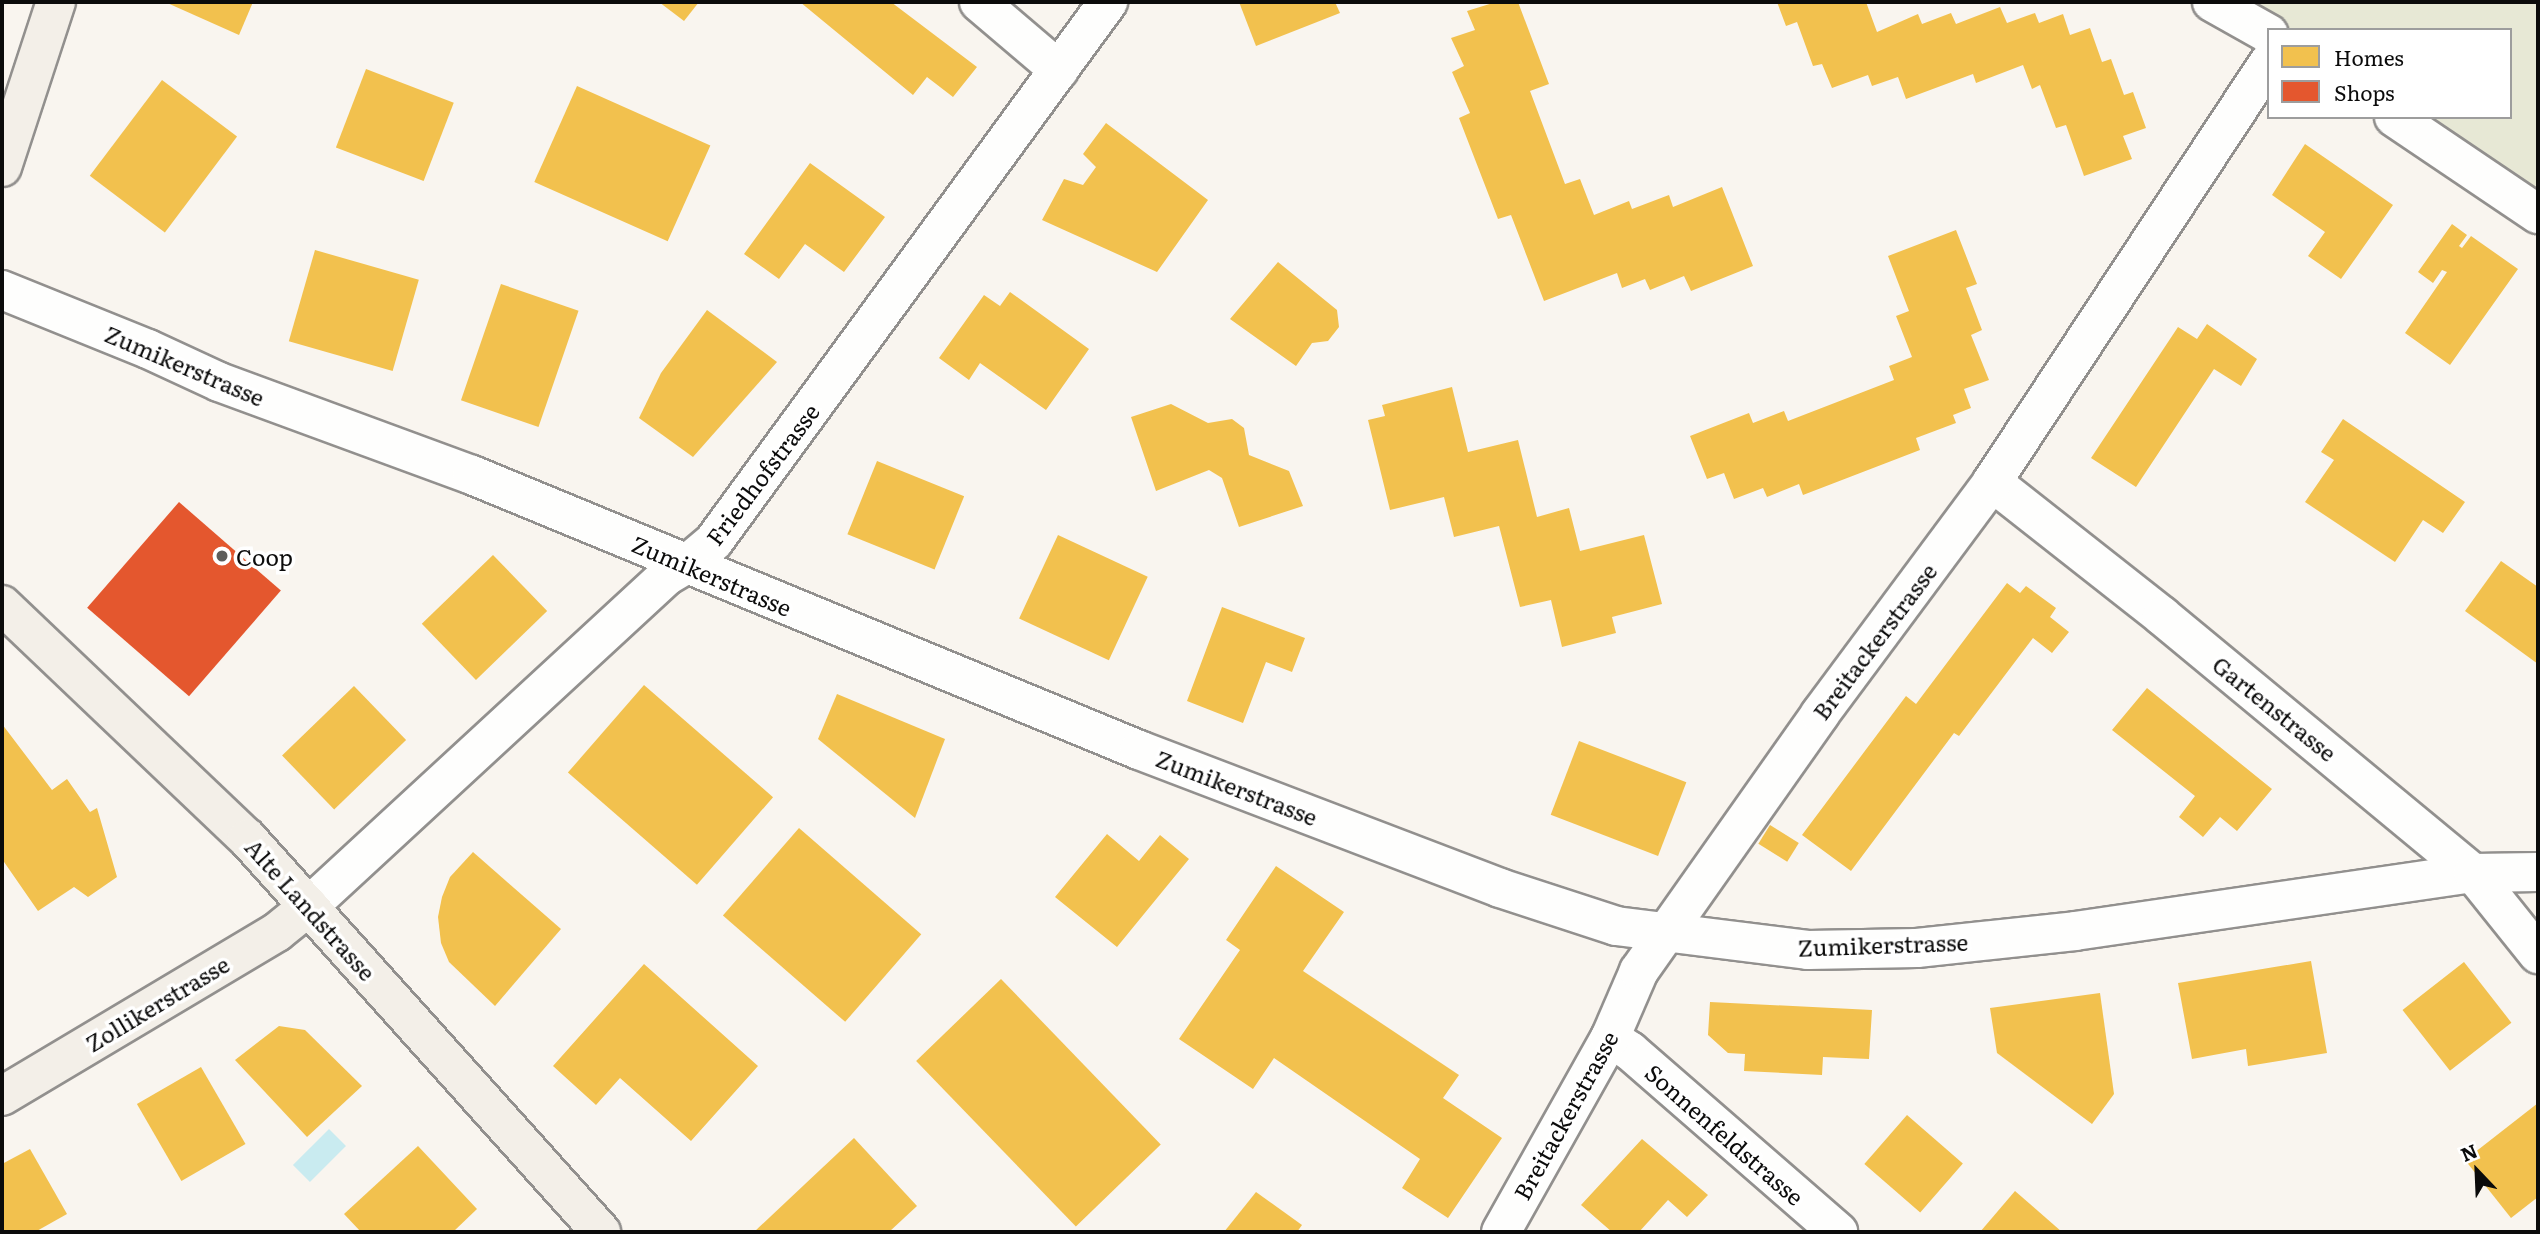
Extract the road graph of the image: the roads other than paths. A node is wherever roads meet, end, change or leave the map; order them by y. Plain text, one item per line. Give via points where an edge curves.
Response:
1 (56, 2) edge
2 (979, 2) edge
3 (1108, 2) edge
4 (2213, 2) edge
5 (2267, 33) edge
6 (2267, 65) edge
7 (1059, 70) junction
8 (2397, 119) edge
9 (2, 167) edge
10 (2538, 215) edge
11 (2, 290) edge
12 (1992, 482) junction
13 (687, 564) junction
14 (2, 605) edge
15 (2538, 872) edge
16 (2473, 873) junction
17 (309, 906) junction
18 (1665, 933) junction
19 (2538, 954) edge
20 (1609, 1038) junction
21 (2, 1096) edge
22 (601, 1232) edge
23 (1501, 1232) edge
24 (1838, 1232) edge

1 - 9 main road
2 - 7 street
3 - 7 street, Friedhofstrasse
4 - 5 street
6 - 12 street, Breitackerstrasse
7 - 13 street, Friedhofstrasse via 715,541
8 - 10 street
11 - 13 street, Zumikerstrasse via 219,383 472,475
12 - 16 street, Gartenstrasse
12 - 18 street, Breitackerstrasse
13 - 17 street, Friedhofstrasse via 665,577
13 - 18 street, Zumikerstrasse via 1139,750 1500,888 1616,926
14 - 17 main road, Alte Landstrasse via 247,838
15 - 16 street, Zumikerstrasse
16 - 18 street, Zumikerstrasse via 1917,948 1808,950
16 - 19 street, Gartenstrasse
17 - 21 main road, Zollikerstrasse via 277,932
17 - 22 main road, Alte Landstrasse
18 - 20 street, Breitackerstrasse via 1639,971
20 - 23 street, Breitackerstrasse
20 - 24 street, Sonnenfeldstrasse via 1630,1051

